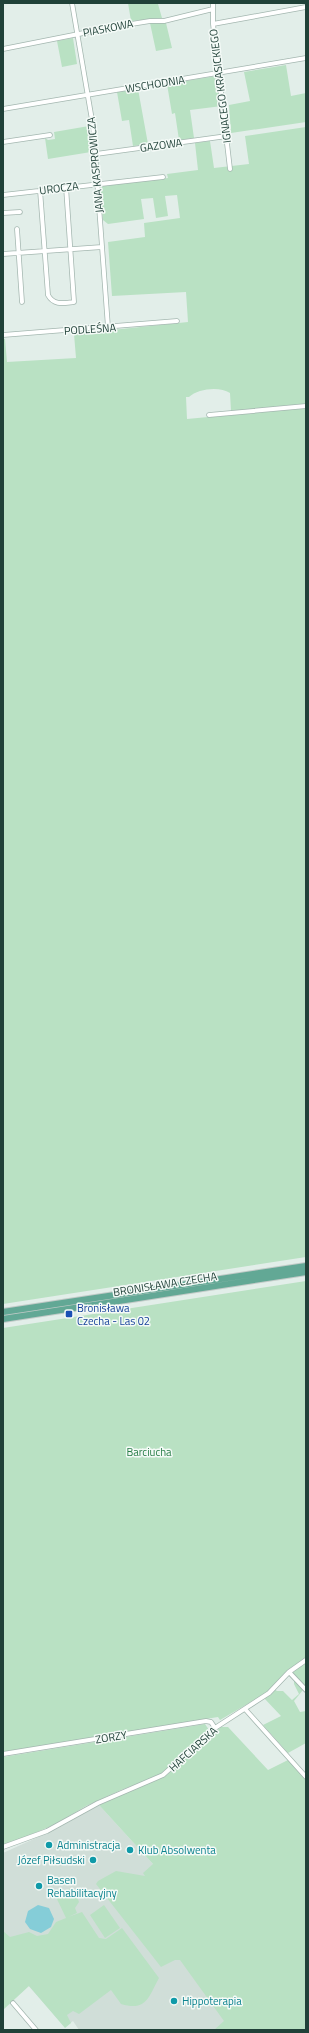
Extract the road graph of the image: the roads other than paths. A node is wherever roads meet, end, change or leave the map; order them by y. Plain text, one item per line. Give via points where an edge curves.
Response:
1 (72, 3) edge
2 (212, 3) edge
3 (306, 7) edge
4 (213, 9) junction
5 (213, 24) junction
6 (78, 34) junction
7 (3, 49) edge
8 (306, 58) edge
9 (220, 73) junction
10 (88, 95) junction
11 (3, 109) edge
12 (50, 135) dead end
13 (227, 136) junction
14 (3, 142) edge
15 (96, 154) junction
16 (230, 169) dead end
17 (163, 177) dead end
18 (98, 184) junction
19 (66, 187) junction
20 (40, 190) junction
21 (3, 195) edge
22 (20, 212) dead end
23 (3, 213) edge
24 (17, 229) dead end
25 (102, 247) junction
26 (70, 249) junction
27 (45, 251) junction
28 (19, 253) junction
29 (3, 254) edge
30 (22, 302) dead end
31 (176, 321) dead end
32 (108, 327) junction
33 (3, 335) edge
34 (306, 406) edge
35 (210, 415) dead end
36 (306, 1266) edge
37 (306, 1272) edge
38 (3, 1312) edge
39 (3, 1319) edge
40 (306, 1660) edge
41 (289, 1672) junction
42 (306, 1690) edge
43 (245, 1709) junction
44 (215, 1728) junction
45 (3, 1754) edge
46 (306, 1776) edge
47 (3, 1847) edge
48 (13, 2003) dead end
49 (36, 2030) edge

1 - 6 street, JANA KASPROWICZA
2 - 4 street, IGNACEGO KRASICKIEGO
3 - 5 street
4 - 5 street, IGNACEGO KRASICKIEGO
4 - 6 street, PIASKOWA via 164,21 150,21
5 - 9 street, IGNACEGO KRASICKIEGO
6 - 7 street, PIASKOWA
6 - 10 street, JANA KASPROWICZA
8 - 9 street, WSCHODNIA
9 - 10 street, WSCHODNIA
9 - 13 street, IGNACEGO KRASICKIEGO
10 - 11 street, WSCHODNIA
10 - 15 street, JANA KASPROWICZA
12 - 14 street
13 - 15 street, GAZOWA
13 - 16 street, IGNACEGO KRASICKIEGO
15 - 18 street, JANA KASPROWICZA
17 - 18 street, UROCZA
18 - 19 street, UROCZA
18 - 25 street, JANA KASPROWICZA
19 - 20 street, UROCZA
19 - 26 street
20 - 21 street, UROCZA
20 - 27 street
22 - 23 street
24 - 28 street
25 - 26 street
25 - 32 street, JANA KASPROWICZA
26 - 27 street
26 - 27 street via 74,302 57,303 49,297
27 - 28 street
28 - 29 street
28 - 30 street
31 - 32 street, PODLEŚNA
32 - 33 street, PODLEŚNA
34 - 35 street
36 - 38 main road, BRONISŁAWA CZECHA
37 - 39 main road, BRONISŁAWA CZECHA
40 - 41 street, HAFCIARSKA
41 - 42 street
41 - 43 street, HAFCIARSKA via 269,1693
43 - 44 street, HAFCIARSKA
43 - 46 street
44 - 45 street, ZORZY via 211,1722 205,1721
44 - 47 street, HAFCIARSKA via 163,1775 98,1803 40,1834
48 - 49 street

